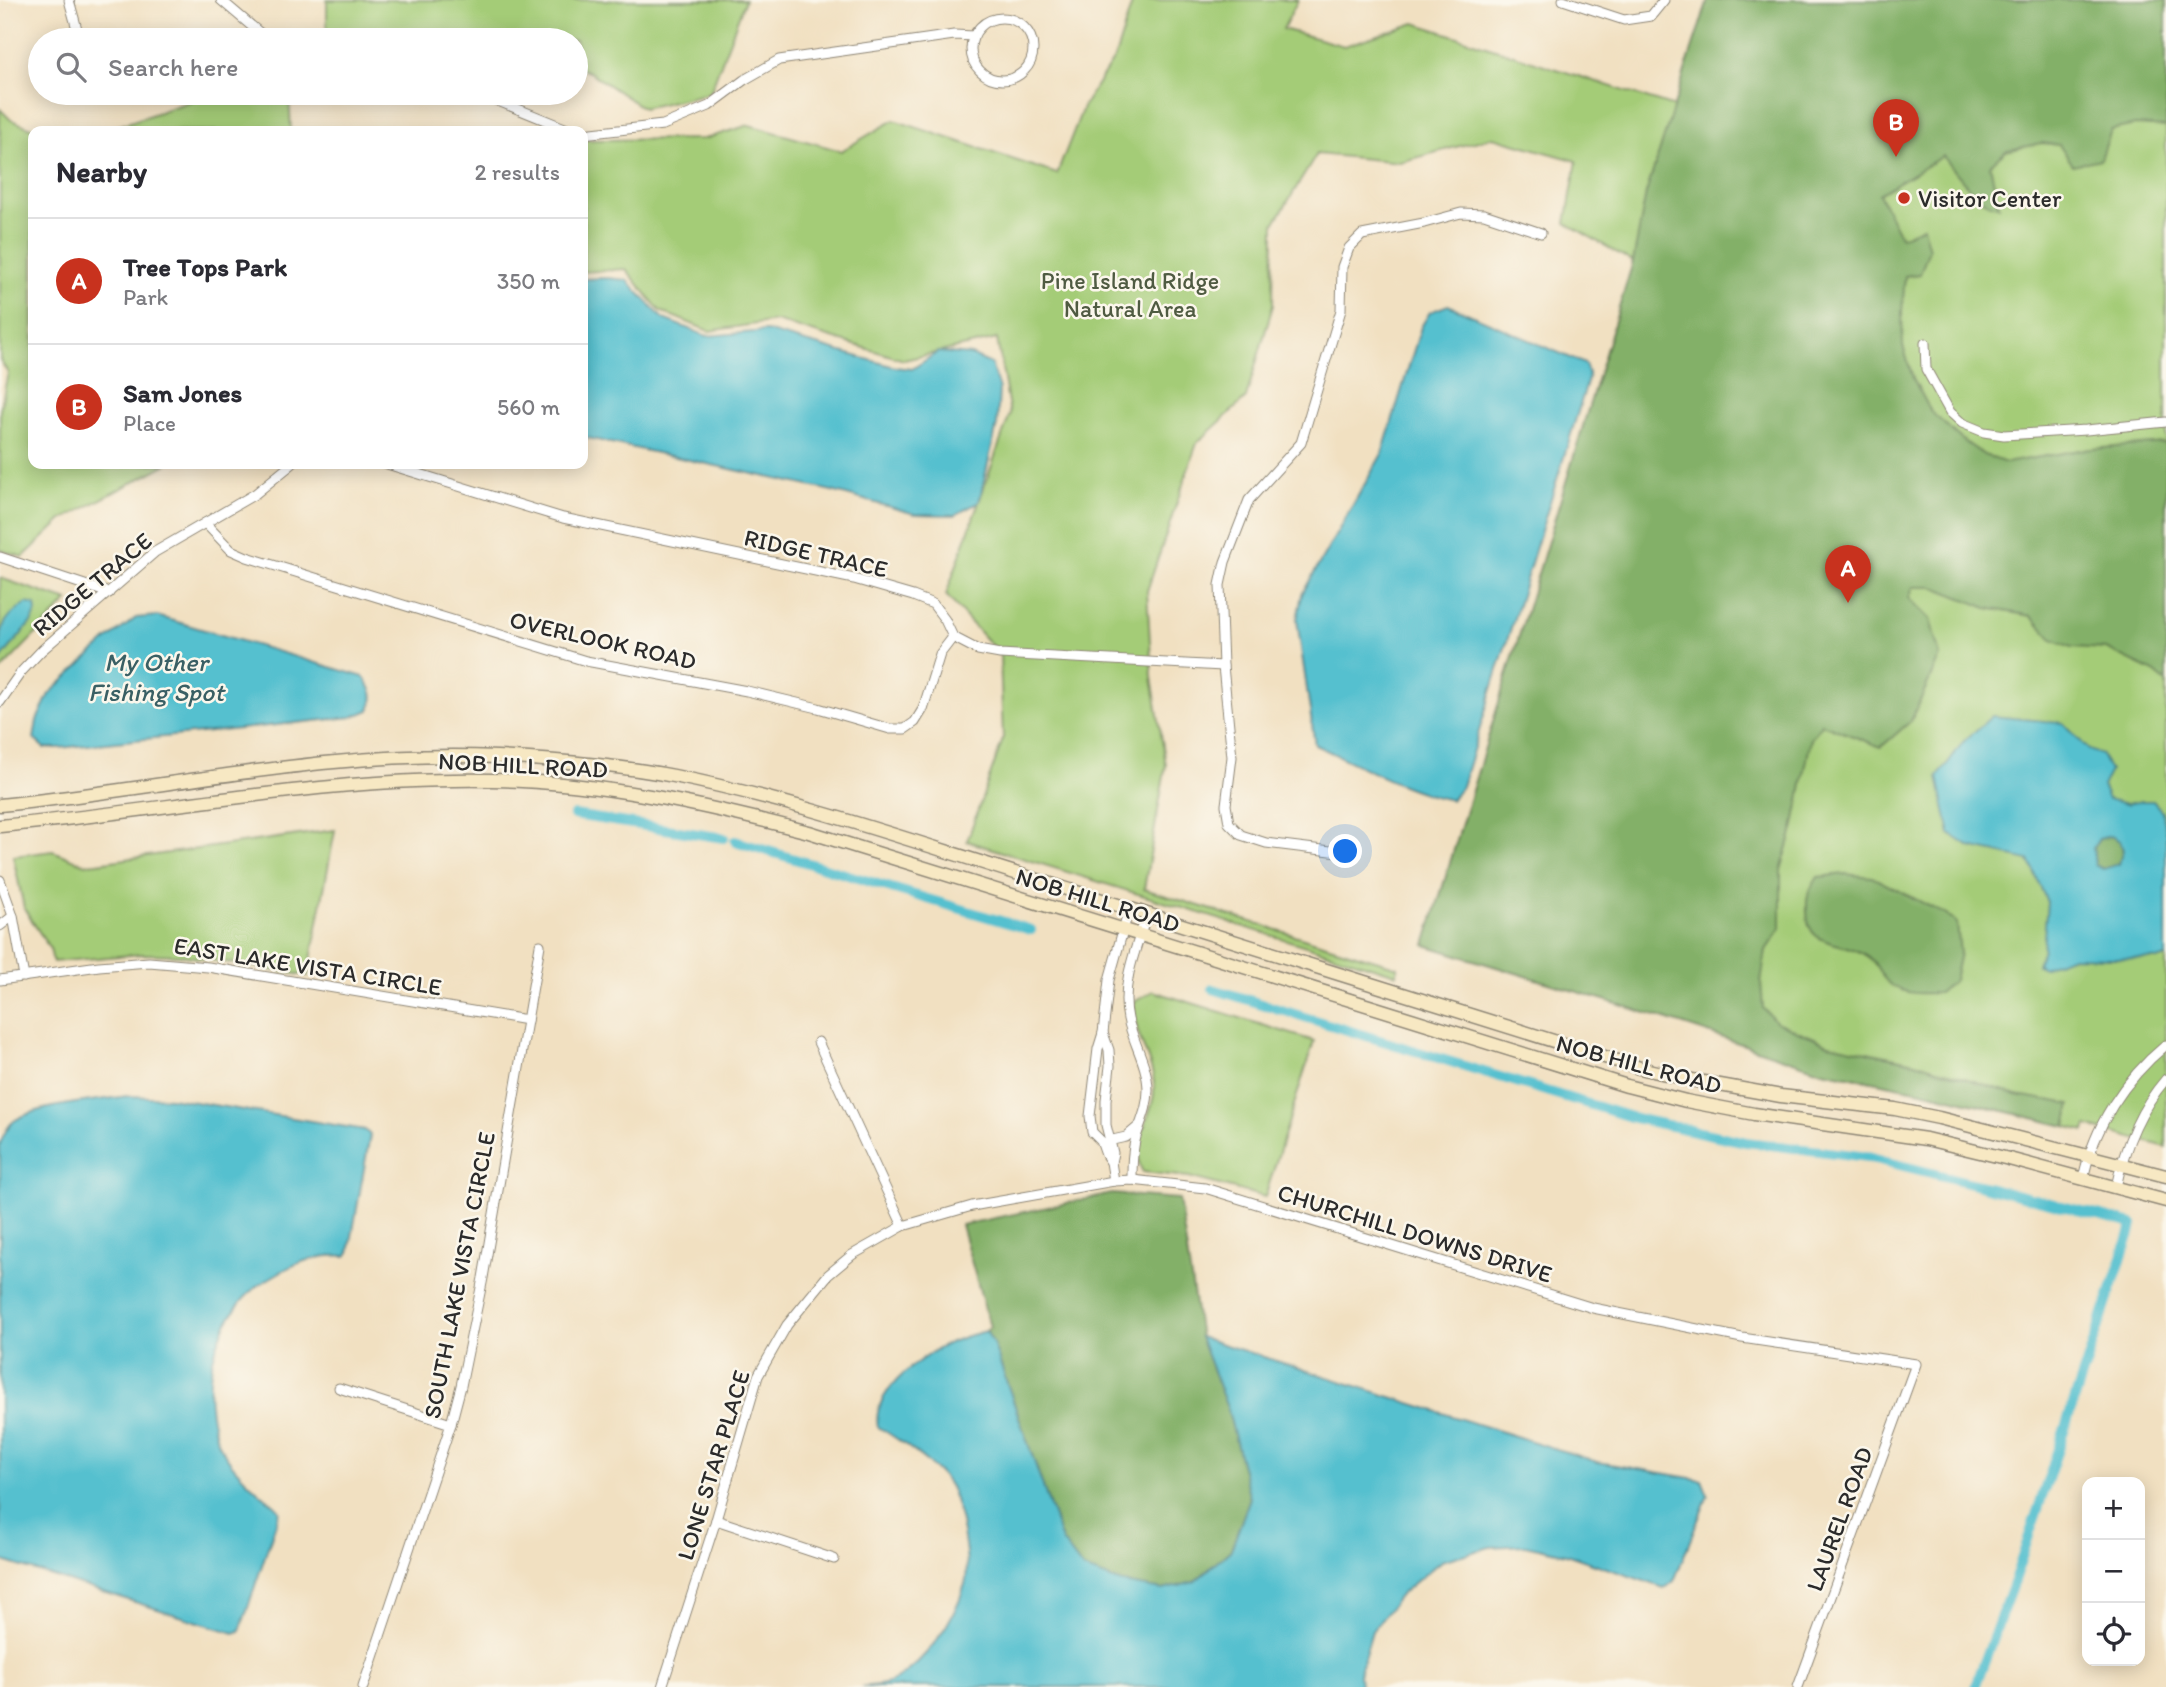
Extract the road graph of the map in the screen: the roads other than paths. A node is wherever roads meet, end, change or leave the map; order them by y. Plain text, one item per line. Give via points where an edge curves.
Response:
1 (69, 0) edge
2 (221, 0) edge
3 (1563, 0) edge
4 (1664, 0) edge
5 (77, 28) edge
6 (254, 28) edge
7 (974, 36) junction
8 (508, 105) edge
9 (560, 126) edge
10 (588, 133) edge
11 (1541, 233) dead end
12 (1925, 343) dead end
13 (2166, 422) edge
14 (286, 469) edge
15 (403, 469) edge
16 (205, 523) junction
17 (0, 557) edge
18 (109, 593) junction
19 (953, 637) junction
20 (1223, 666) junction
21 (0, 702) edge
22 (0, 805) edge
23 (0, 826) edge
24 (1347, 853) dead end
25 (0, 880) edge
26 (1129, 909) junction
27 (1147, 914) junction
28 (13, 916) junction
29 (0, 926) edge
30 (1123, 930) junction
31 (1140, 936) junction
32 (540, 945) dead end
33 (24, 977) junction
34 (0, 980) edge
35 (527, 1020) junction
36 (1103, 1033) junction
37 (818, 1042) dead end
38 (2166, 1045) edge
39 (2166, 1079) edge
40 (1140, 1125) junction
41 (1106, 1141) junction
42 (2088, 1155) junction
43 (2121, 1164) junction
44 (2166, 1176) edge
45 (2083, 1179) junction
46 (1132, 1180) junction
47 (1114, 1181) junction
48 (2116, 1188) junction
49 (2166, 1201) edge
50 (903, 1226) junction
51 (1916, 1364) joint
52 (339, 1388) dead end
53 (451, 1424) junction
54 (716, 1520) junction
55 (834, 1559) dead end
56 (363, 1687) edge
57 (662, 1687) edge
58 (1798, 1687) edge

1 - 5 street
2 - 6 street
3 - 4 street via 1624,20 1651,16
7 - 7 street via 985,23 1014,20 1029,33 1031,61 1007,80 986,76 973,59
7 - 10 street via 779,60 709,106 663,125
8 - 9 street
11 - 20 street via 1484,214 1461,213 1362,235 1349,248 1342,267 1341,310 1301,443 1249,500 1225,562 1220,584
12 - 13 street via 1926,369 1950,412 1984,432 2004,435
14 - 16 street, RIDGE TRACE via 256,494
15 - 19 street, RIDGE TRACE via 563,518 854,579 913,596 933,604
16 - 18 street, RIDGE TRACE via 155,552
16 - 19 street, OVERLOOK ROAD via 230,550 247,557 535,646 586,661 747,691 890,729 905,729 915,722 940,654
17 - 18 street
18 - 21 street, RIDGE TRACE via 20,672
19 - 20 street via 978,650 1000,654
20 - 24 street via 1232,757 1226,805 1229,823 1241,835 1266,843
22 - 26 main road, NOB HILL ROAD via 365,760 495,757 593,765 671,775 760,796
23 - 30 main road, NOB HILL ROAD via 358,783 491,779 545,783 743,814
25 - 28 street
26 - 27 main road, NOB HILL ROAD
26 - 30 street
27 - 31 street
27 - 42 main road, NOB HILL ROAD via 1640,1068 1769,1093 1895,1109
28 - 29 street
28 - 33 street
30 - 31 main road, NOB HILL ROAD
30 - 36 street via 1109,981
31 - 40 street via 1126,996 1127,1016 1148,1084
31 - 45 main road, NOB HILL ROAD via 1627,1086 1754,1114 1926,1139
32 - 35 street, SOUTH LAKE VISTA CIRCLE
33 - 34 street, EAST LAKE VISTA CIRCLE
33 - 35 street, EAST LAKE VISTA CIRCLE via 149,962 208,967
35 - 53 street, SOUTH LAKE VISTA CIRCLE via 483,1278
36 - 41 street via 1110,1066
36 - 41 street via 1090,1116 1092,1132
37 - 50 street
38 - 42 street via 2146,1062 2109,1110
39 - 43 street via 2144,1113
40 - 41 street via 1126,1137
40 - 46 street
41 - 47 street via 1105,1155
42 - 43 main road, NOB HILL ROAD
42 - 45 street
43 - 44 main road, NOB HILL ROAD
43 - 48 street
45 - 48 main road, NOB HILL ROAD
46 - 47 street, CHURCHILL DOWNS DRIVE
46 - 51 street, CHURCHILL DOWNS DRIVE via 1205,1188 1593,1308 1742,1338
47 - 50 street, CHURCHILL DOWNS DRIVE via 972,1206
48 - 49 main road, NOB HILL ROAD
50 - 54 street, LONE STAR PLACE via 852,1255 828,1275 786,1325 758,1376
51 - 58 street, LAUREL ROAD
52 - 53 street
53 - 56 street, SOUTH LAKE VISTA CIRCLE
54 - 55 street
54 - 57 street, LONE STAR PLACE

